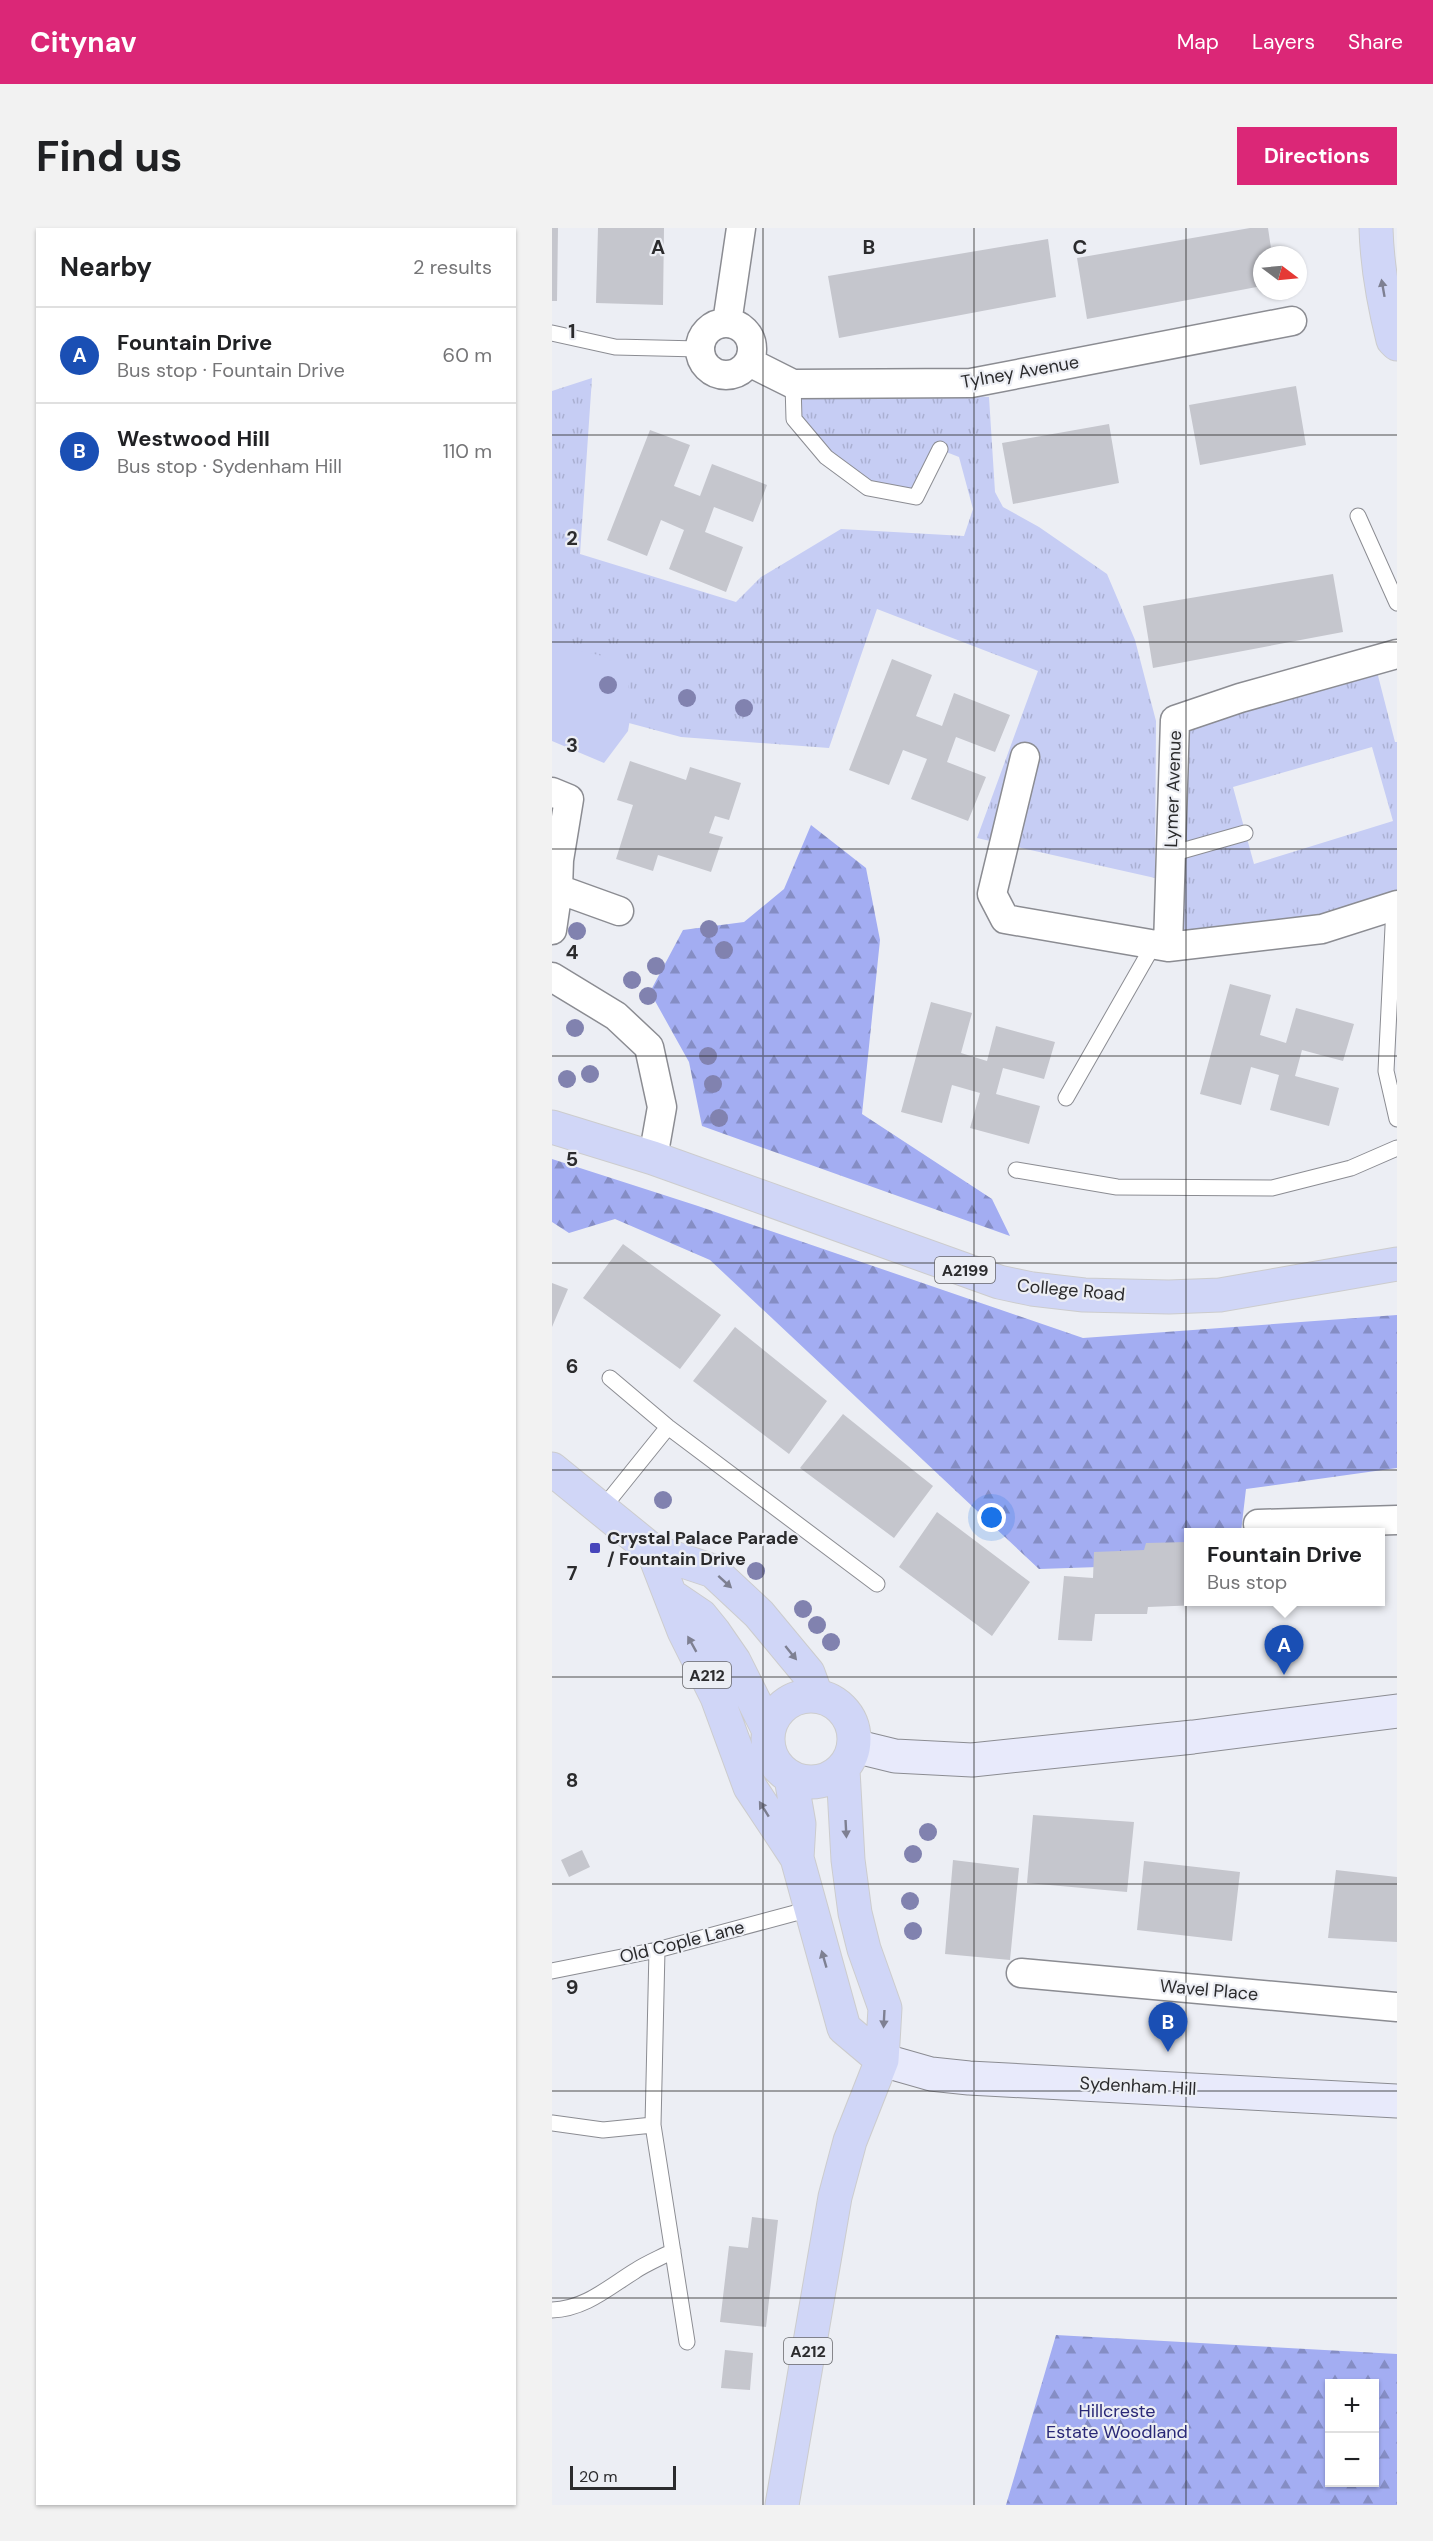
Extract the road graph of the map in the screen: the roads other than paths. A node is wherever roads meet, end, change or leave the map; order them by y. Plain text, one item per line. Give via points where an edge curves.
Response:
1 (741, 228) edge
2 (1376, 228) edge
3 (1292, 321) dead end
4 (727, 322) junction
5 (552, 333) edge
6 (1397, 344) edge
7 (699, 349) junction
8 (749, 362) junction
9 (793, 384) junction
10 (940, 449) dead end
11 (1358, 516) dead end
12 (1397, 603) edge
13 (1397, 654) edge
14 (1025, 757) dead end
15 (552, 792) edge
16 (1245, 833) dead end
17 (1171, 854) junction
18 (555, 888) edge
19 (1395, 906) edge
20 (619, 911) dead end
21 (552, 930) edge
22 (1161, 945) junction
23 (552, 978) edge
24 (1066, 1098) dead end
25 (1397, 1119) edge
26 (552, 1127) edge
27 (1397, 1148) edge
28 (653, 1158) junction
29 (1016, 1170) dead end
30 (1397, 1264) edge
31 (610, 1378) dead end
32 (668, 1427) junction
33 (552, 1469) edge
34 (602, 1509) junction
35 (1397, 1520) edge
36 (1258, 1524) dead end
37 (653, 1551) junction
38 (877, 1584) dead end
39 (672, 1596) junction
40 (816, 1695) junction
41 (1397, 1711) edge
42 (768, 1729) junction
43 (849, 1758) junction
44 (791, 1778) junction
45 (797, 1858) junction
46 (810, 1909) junction
47 (657, 1950) junction
48 (552, 1971) edge
49 (1021, 1973) dead end
50 (1397, 2007) edge
51 (882, 2060) junction
52 (1397, 2101) edge
53 (552, 2123) edge
54 (653, 2125) junction
55 (673, 2252) junction
56 (552, 2310) edge
57 (687, 2342) dead end
58 (782, 2505) edge

1 - 4 street
6 -> 2 main road via 1387,316
3 - 9 street, Tylney Avenue via 971,383
4 - 7 street via 707,330
4 - 8 street via 738,325 751,341
5 - 7 lane via 615,347
7 - 8 street via 706,367 724,376 743,370
8 - 9 street, Tylney Avenue
9 - 10 lane via 794,419 826,457 868,488 916,497
11 - 12 lane
13 - 17 street, Lymer Avenue via 1175,720
14 - 22 street via 993,894 1005,919
15 - 18 street via 568,799
16 - 17 lane
17 - 22 street, Lymer Avenue
18 - 20 street
18 - 21 street
19 - 22 street via 1322,929
19 - 25 lane via 1386,1071
22 - 24 lane
23 - 28 street via 616,1016 649,1047 662,1107
26 - 28 main road, College Road / A2199
27 - 29 lane via 1352,1168 1272,1188 1117,1187
28 - 30 main road, College Road / A2199 via 999,1282 1032,1289 1084,1295 1227,1294
31 - 32 lane
32 - 34 lane
32 - 38 lane
33 - 34 main road, A212
34 - 37 main road, A212
35 - 36 street
37 - 39 main road, A212
37 -> 40 main road, A212 via 713,1571 759,1614 808,1673
39 - 42 main road, A212 via 701,1616 714,1632 734,1661
45 -> 39 main road, A212 via 750,1787 717,1697 684,1631
40 - 42 main road via 790,1700 779,1709
40 - 43 main road, A212 via 834,1702 847,1714 853,1728
41 - 43 street via 972,1760
42 - 44 main road, A212 via 771,1758
43 - 44 main road via 818,1782
43 -> 51 main road, A212 via 848,1860 855,1913 885,2008
44 - 45 main road, A212 via 799,1824
45 - 46 main road, A212
46 - 47 lane, Old Cople Lane
51 -> 46 main road, A212 via 844,2028
47 - 48 lane, Old Cople Lane
47 - 54 lane
49 - 50 street, Wavel Place
51 - 52 street, Sydenham Hill via 931,2074 969,2078
51 - 58 main road, A212 via 850,2141 835,2197
53 - 54 lane via 603,2130
54 - 55 lane
55 - 56 lane via 635,2271 610,2290 579,2304
55 - 57 lane

